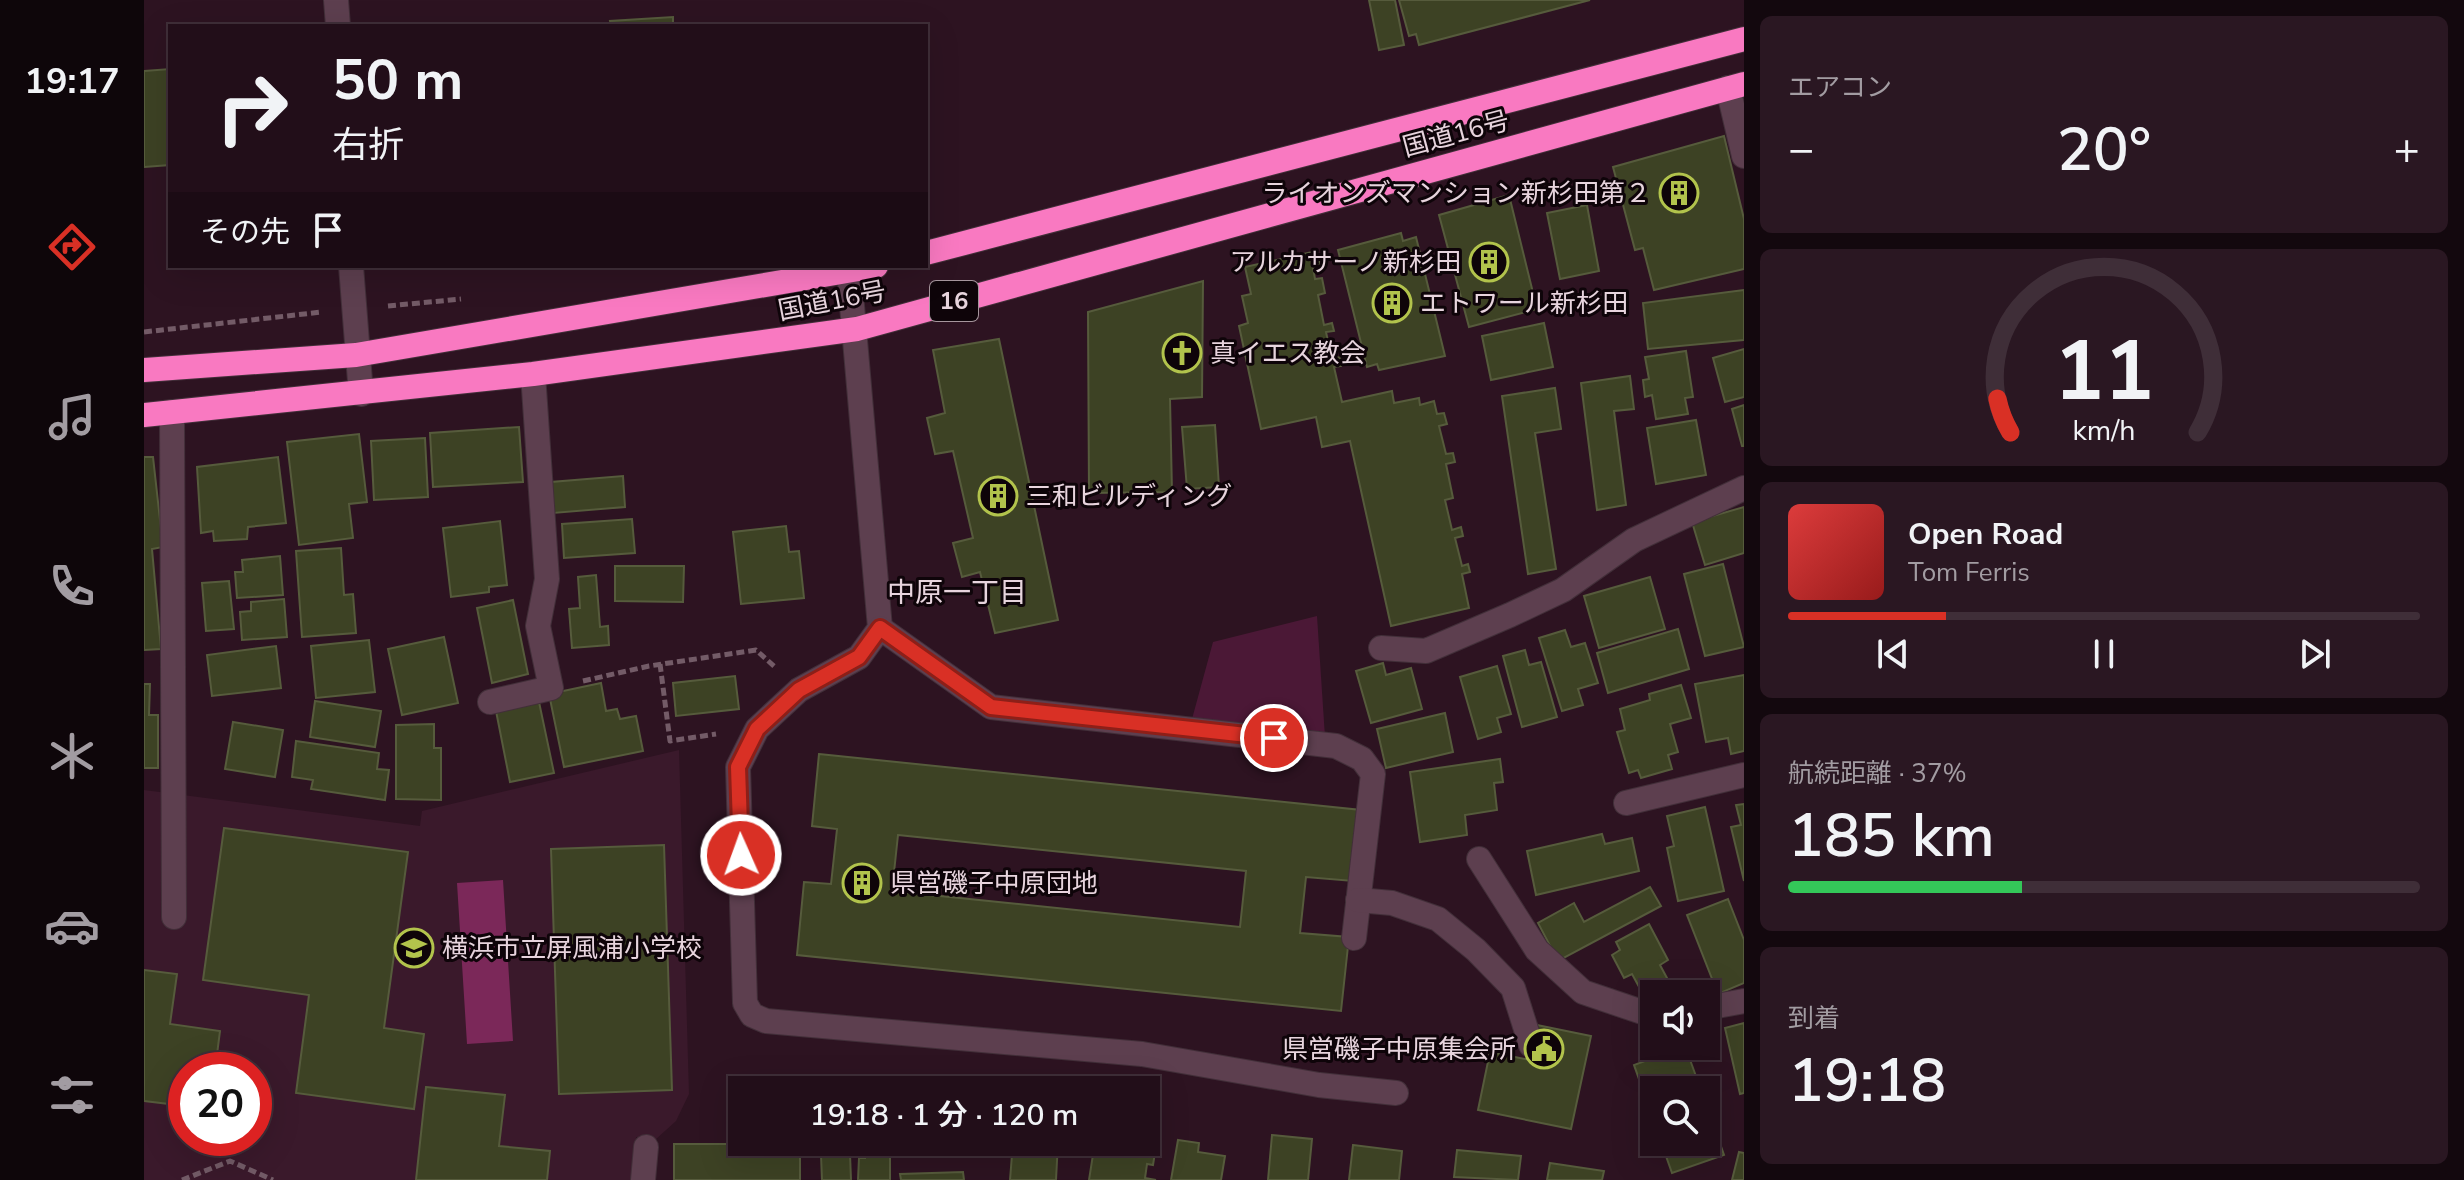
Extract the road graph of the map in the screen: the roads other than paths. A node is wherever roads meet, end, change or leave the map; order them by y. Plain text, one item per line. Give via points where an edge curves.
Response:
1 (336, 0) edge
2 (338, 24) edge
3 (1744, 39) edge
4 (1736, 86) edge
5 (1744, 156) edge
6 (928, 252) edge
7 (351, 268) edge
8 (865, 268) edge
9 (849, 271) junction
10 (857, 329) junction
11 (356, 355) junction
12 (144, 370) edge
13 (533, 374) junction
14 (361, 394) junction
15 (172, 412) junction
16 (144, 415) edge
17 (1744, 488) edge
18 (880, 628) junction
19 (1381, 648) dead end
20 (490, 702) dead end
21 (1744, 775) edge
22 (1626, 803) dead end
23 (1479, 859) dead end
24 (1358, 900) junction
25 (174, 917) dead end
26 (1354, 938) dead end
27 (1744, 1001) edge
28 (1720, 1005) edge
29 (1640, 1011) edge
30 (1531, 1045) dead end
31 (1396, 1093) dead end
32 (646, 1147) dead end
33 (643, 1180) edge

1 - 2 street
3 - 6 highway, 国道16号 / 16
4 - 5 street
4 - 10 highway, 国道16号 / 16
7 - 11 street
8 - 9 highway, 国道16号
9 - 10 street
9 - 11 highway, 国道16号
10 - 13 highway, 国道16号 / 16
10 - 18 street
11 - 12 highway, 国道16号
11 - 14 street
13 - 14 highway, 国道16号 / 16
13 - 20 street via 547,579 538,626 551,688
14 - 15 highway, 国道16号 / 16
15 - 16 highway, 国道16号 / 16
15 - 25 street
17 - 19 street via 1634,540 1563,590 1510,615 1426,651
18 - 24 street via 991,707 1336,746 1362,759 1373,774
18 - 31 street via 859,657 799,690 757,729 738,767 745,1003 752,1015 766,1021 1142,1054
21 - 22 street
23 - 29 street via 1537,950 1583,992
24 - 26 street
24 - 30 street via 1392,903 1438,919 1476,950 1513,988
27 - 28 street
32 - 33 street

